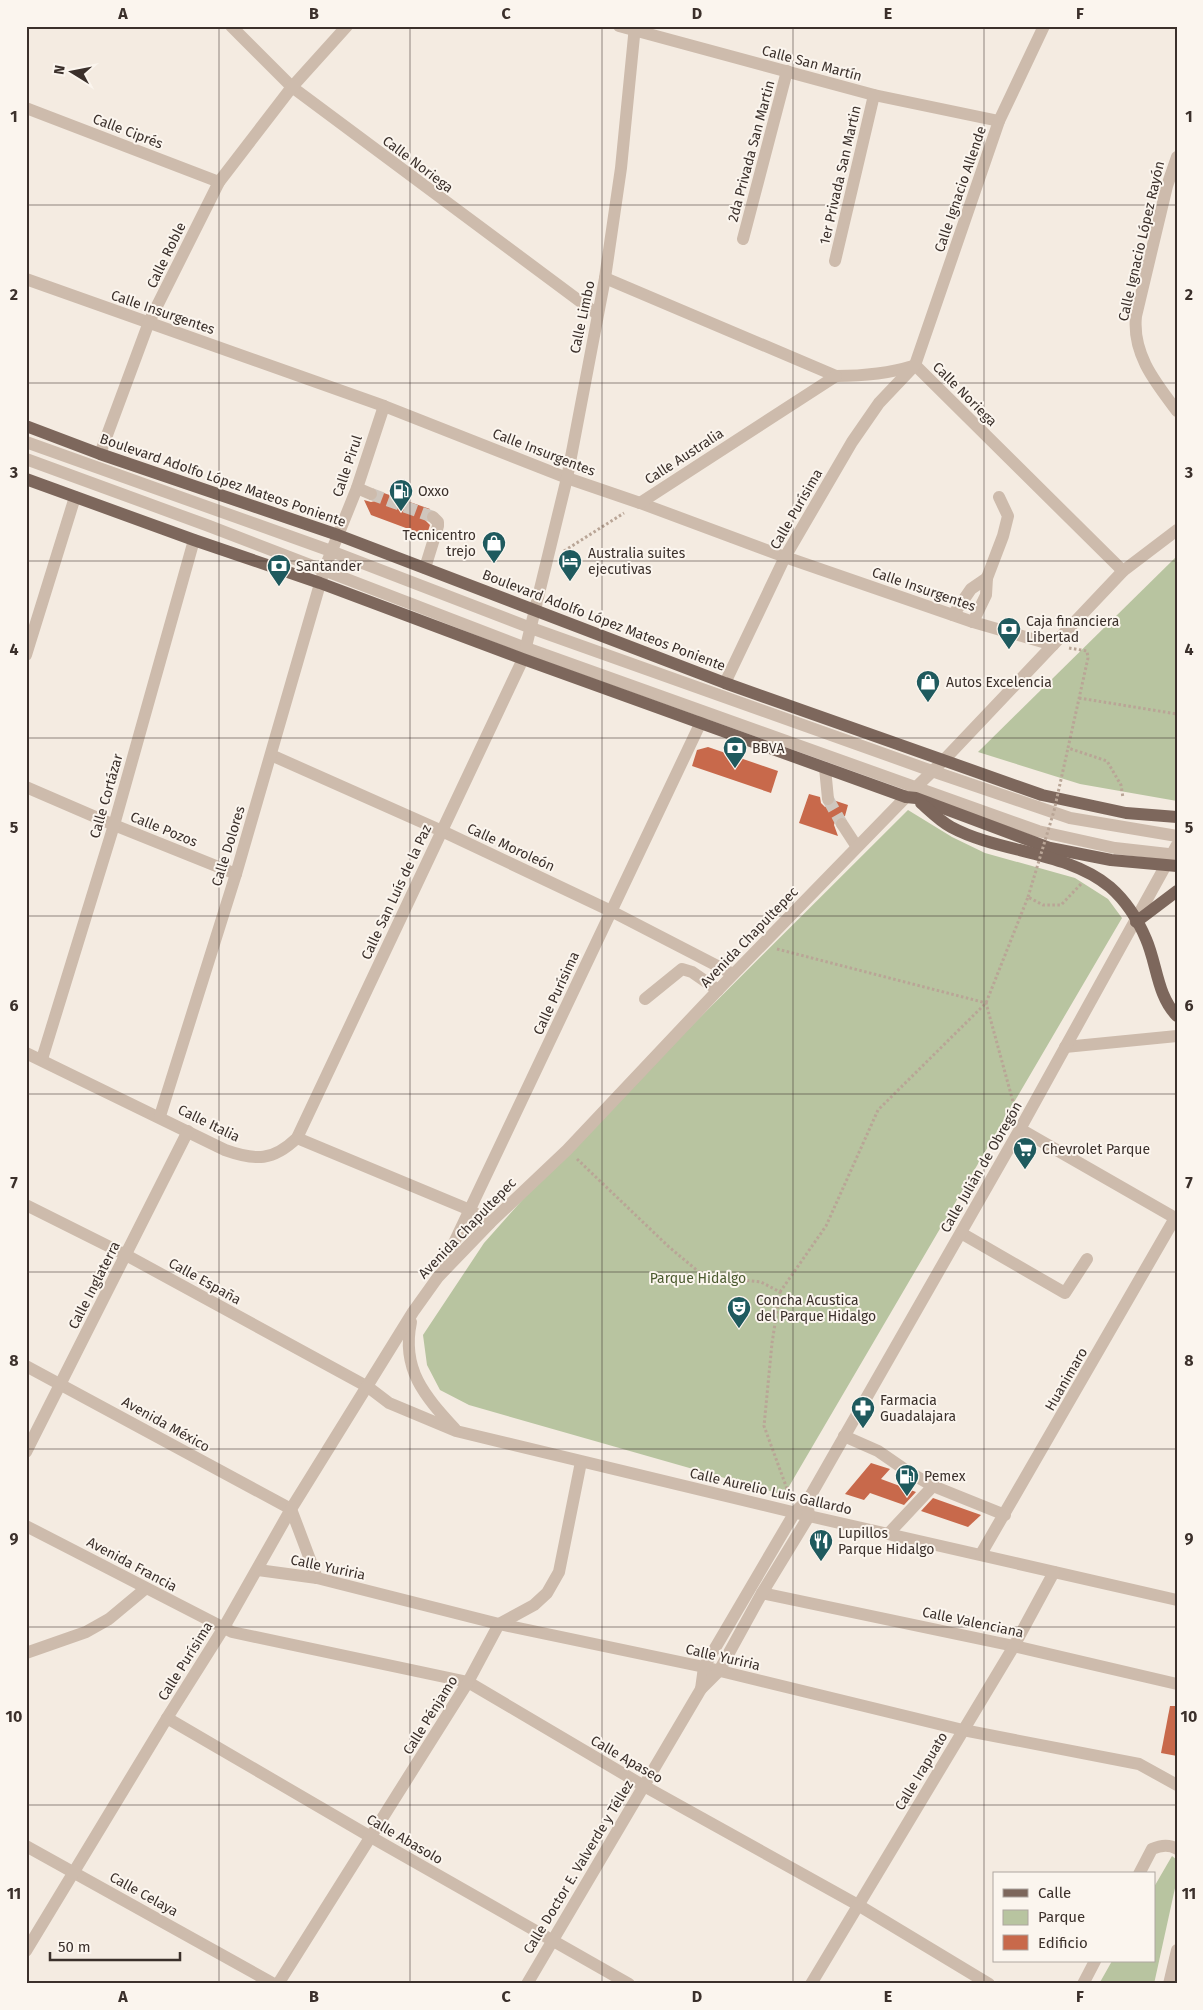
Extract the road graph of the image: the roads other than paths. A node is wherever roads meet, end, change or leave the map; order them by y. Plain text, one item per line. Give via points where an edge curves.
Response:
1 (231, 26) edge
2 (347, 26) edge
3 (619, 26) edge
4 (1044, 26) edge
5 (634, 29) edge
6 (787, 71) junction
7 (292, 88) junction
8 (874, 95) junction
9 (26, 108) edge
10 (999, 121) junction
11 (1177, 157) edge
12 (219, 182) junction
13 (743, 239) dead end
14 (835, 261) dead end
15 (606, 278) junction
16 (26, 279) edge
17 (597, 314) junction
18 (149, 322) junction
19 (915, 365) junction
20 (836, 376) junction
21 (384, 406) junction
22 (1177, 410) edge
23 (26, 426) edge
24 (26, 442) edge
25 (100, 454) junction
26 (26, 459) edge
27 (567, 478) junction
28 (26, 479) edge
29 (357, 488) junction
30 (371, 494) tunnel mouth
31 (75, 497) junction
32 (999, 497) dead end
33 (640, 503) junction
34 (433, 517) dead end
35 (1177, 530) edge
36 (338, 536) junction
37 (194, 540) junction
38 (331, 552) junction
39 (785, 557) junction
40 (425, 568) junction
41 (324, 570) junction
42 (1123, 570) junction
43 (987, 578) junction
44 (320, 583) junction
45 (534, 610) junction
46 (953, 615) junction
47 (974, 622) junction
48 (531, 628) junction
49 (1053, 645) junction
50 (524, 654) junction
51 (26, 655) edge
52 (725, 683) junction
53 (701, 722) junction
54 (271, 755) junction
55 (944, 760) junction
56 (825, 768) junction
57 (932, 771) junction
58 (26, 787) edge
59 (912, 794) junction
60 (828, 799) tunnel mouth
61 (1177, 817) edge
62 (842, 824) tunnel mouth
63 (114, 825) junction
64 (442, 831) junction
65 (1177, 836) edge
66 (857, 846) junction
67 (1173, 857) edge
68 (236, 874) junction
69 (1177, 891) edge
70 (611, 911) junction
71 (1136, 922) junction
72 (733, 974) junction
73 (718, 990) junction
74 (645, 999) dead end
75 (1177, 1016) edge
76 (1177, 1036) edge
77 (1065, 1047) junction
78 (26, 1053) edge
79 (42, 1059) junction
80 (160, 1116) junction
81 (1020, 1129) junction
82 (188, 1131) junction
83 (297, 1138) junction
84 (26, 1205) edge
85 (470, 1210) junction
86 (1176, 1219) edge
87 (490, 1223) junction
88 (961, 1233) junction
89 (126, 1255) junction
90 (1087, 1259) dead end
91 (438, 1277) junction
92 (413, 1312) junction
93 (26, 1366) edge
94 (61, 1384) junction
95 (368, 1387) junction
96 (456, 1431) junction
97 (844, 1436) junction
98 (26, 1452) edge
99 (582, 1462) junction
100 (933, 1486) junction
101 (808, 1500) junction
102 (291, 1509) junction
103 (795, 1512) junction
104 (1005, 1515) junction
105 (809, 1516) junction
106 (26, 1526) edge
107 (889, 1533) junction
108 (981, 1554) junction
109 (258, 1570) junction
110 (1054, 1572) junction
111 (316, 1578) junction
112 (145, 1589) junction
113 (762, 1594) junction
114 (1177, 1600) edge
115 (499, 1624) junction
116 (223, 1629) junction
117 (1014, 1646) junction
118 (26, 1653) edge
119 (704, 1667) junction
120 (719, 1671) junction
121 (468, 1682) junction
122 (1177, 1684) edge
123 (701, 1689) junction
124 (167, 1718) junction
125 (963, 1730) junction
126 (1177, 1785) edge
127 (644, 1786) junction
128 (371, 1837) junction
129 (26, 1846) edge
130 (1177, 1850) edge
131 (73, 1872) junction
132 (1140, 1872) edge
133 (858, 1905) junction
134 (552, 1940) junction
135 (1177, 1950) edge
136 (26, 1951) edge
137 (1094, 1962) edge
138 (274, 1984) edge
139 (278, 1984) edge
140 (527, 1984) edge
141 (629, 1984) edge
142 (812, 1984) edge
143 (989, 1984) edge
144 (1083, 1984) edge
145 (1169, 1984) edge

1 - 7 street, Calle Noriega
2 - 7 street, Calle Roble
3 - 5 street, Calle San Martín
4 - 10 street, Calle Ignacio Allende
5 - 6 street, Calle San Martín
5 - 15 street, Calle Limbo via 621,168
6 - 8 street, Calle San Martín
6 - 13 street, 2da Privada San Martin
7 - 12 street, Calle Roble
7 - 17 street, Calle Noriega
8 - 10 street, Calle San Martín
8 - 14 street, 1er Privada San Martin
9 - 12 street, Calle Ciprés
10 - 19 street, Calle Ignacio Allende
11 - 22 street, Calle Ignacio López Rayón via 1167,186 1135,328 1149,374
12 - 18 street, Calle Roble
15 - 17 street, Calle Limbo
15 - 20 street, Calle Noriega
16 - 18 street, Calle Insurgentes
17 - 27 street, Calle Limbo
18 - 21 street, Calle Insurgentes
18 - 25 street, Calle Roble
19 - 20 street, Calle Noriega via 893,372
19 - 39 street, Calle Purísima via 879,403 852,442
19 - 42 street, Calle Noriega
20 - 33 street, Calle Australia
21 - 27 street, Calle Insurgentes
21 - 29 street, Calle Pirul
23 - 25 main road, Boulevard Adolfo López Mateos Poniente
24 - 38 street
25 - 36 main road, Boulevard Adolfo López Mateos Poniente
26 - 41 street
27 - 33 street, Calle Insurgentes
27 - 45 street, Calle Limbo
28 - 31 main road
29 - 30 street
29 - 36 street, Calle Pirul
31 - 37 main road
31 - 51 street
32 - 43 street via 1008,516
33 - 39 street, Calle Insurgentes
34 - 40 street via 438,526
35 - 42 street, Avenida Chapultepec
36 - 38 street, Calle Pirul
36 - 40 main road, Boulevard Adolfo López Mateos Poniente
37 - 44 main road
37 - 63 street, Calle Cortázar
38 - 41 street, Calle Dolores
38 - 48 street
39 - 46 street, Calle Insurgentes
39 - 52 street, Calle Purísima
40 - 45 main road, Boulevard Adolfo López Mateos Poniente
41 - 44 street, Calle Dolores
41 - 50 street
42 - 49 street, Avenida Chapultepec
43 - 46 street via 971,589
43 - 47 street via 986,595
44 - 50 main road
44 - 54 street, Calle Dolores
45 - 48 street, Calle Limbo
45 - 52 main road, Boulevard Adolfo López Mateos Poniente
46 - 47 street, Calle Insurgentes
47 - 49 street, Calle Insurgentes
48 - 50 street, Calle San Luís de la Paz
48 - 57 street
49 - 55 street, Avenida Chapultepec
50 - 53 main road
50 - 59 street
50 - 64 street, Calle San Luís de la Paz
52 - 55 main road, Boulevard Adolfo López Mateos Poniente
53 - 56 main road
53 - 70 street, Calle Purísima
54 - 64 street, Calle Moroleón
54 - 68 street, Calle Dolores
55 - 57 street, Avenida Chapultepec
55 - 61 main road, Boulevard Adolfo López Mateos Poniente via 1042,795 1126,813
56 - 59 main road
56 - 60 street
57 - 59 street, Avenida Chapultepec
57 - 65 street via 1070,818
58 - 63 street, Calle Pozos
59 - 66 street, Avenida Chapultepec
59 - 67 main road via 1050,848 1111,860
59 - 71 main road via 951,827 1090,874 1120,896
62 - 66 street
63 - 68 street, Calle Pozos
63 - 79 street, Calle Cortázar
64 - 70 street, Calle Moroleón
64 - 83 street, Calle San Luís de la Paz
66 - 72 street, Avenida Chapultepec
67 - 71 street, Calle Julián de Obregón
68 - 80 street, Calle Dolores
69 - 71 main road
70 - 72 street, Calle Moroleón
70 - 85 street, Calle Purísima
71 - 75 main road via 1146,940 1161,989
71 - 77 street, Calle Julián de Obregón
72 - 73 street, Avenida Chapultepec
73 - 74 street via 682,969
73 - 87 street, Avenida Chapultepec via 567,1150
76 - 77 street
77 - 81 street, Calle Julián de Obregón
78 - 79 street, Calle Italia
79 - 80 street, Calle Italia
80 - 82 street, Calle Italia
81 - 86 street
81 - 88 street, Calle Julián de Obregón
82 - 83 street, Calle Italia via 225,1150 260,1158 278,1154
82 - 89 street, Calle Inglaterra
83 - 85 street
84 - 89 street, Calle España
85 - 87 street
85 - 91 street, Calle Purísima
86 - 104 street, Huanimaro
87 - 91 street, Avenida Chapultepec
88 - 90 street via 1065,1293
88 - 97 street, Calle Julián de Obregón
89 - 94 street, Calle Inglaterra
89 - 95 street, Calle España
91 - 92 street, Avenida Chapultepec
92 - 95 street, Avenida Chapultepec
92 - 96 street via 407,1343 410,1365 420,1387
93 - 94 street, Avenida México
94 - 98 street, Calle Inglaterra
94 - 102 street, Avenida México
95 - 96 street, Calle Aurelio Luis Gallardo via 389,1403
95 - 102 street, Calle Purísima
96 - 99 street, Calle Aurelio Luis Gallardo
97 - 100 street via 878,1451
97 - 101 street, Calle Julián de Obregón
99 - 103 street, Calle Aurelio Luis Gallardo
99 - 115 street via 559,1572 547,1593 534,1606
100 - 104 street
100 - 107 street
101 - 103 street, Calle Julián de Obregón
101 - 105 street
102 - 109 street, Calle Purísima
102 - 111 street
103 - 105 street, Calle Aurelio Luis Gallardo
103 - 119 street, Calle Doctor E. Valverde y Téllez
104 - 108 street, Huanimaro
105 - 107 street, Calle Aurelio Luis Gallardo
105 - 113 street, Calle Doctor E. Valverde y Téllez
106 - 112 street, Avenida Francia
107 - 108 street, Calle Aurelio Luis Gallardo
108 - 110 street, Calle Aurelio Luis Gallardo
109 - 111 street, Calle Yuriria
109 - 116 street, Calle Purísima
110 - 114 street, Calle Aurelio Luis Gallardo
110 - 117 street, Calle Irapuato
111 - 115 street, Calle Yuriria
112 - 116 street, Avenida Francia
112 - 118 street via 86,1632
113 - 117 street, Calle Valenciana
113 - 120 street, Calle Doctor E. Valverde y Téllez
115 - 119 street, Calle Yuriria
115 - 121 street, Calle Pénjamo
116 - 121 street, Calle Apaseo
116 - 124 street, Calle Purísima
117 - 122 street, Calle Valenciana
117 - 125 street, Calle Irapuato
119 - 120 street, Calle Yuriria
119 - 123 street, Calle Doctor E. Valverde y Téllez
120 - 123 street, Calle Doctor E. Valverde y Téllez
120 - 125 street, Calle Yuriria
121 - 127 street, Calle Apaseo
121 - 128 street, Calle Pénjamo
123 - 127 street, Calle Doctor E. Valverde y Téllez
124 - 128 street, Calle Abasolo
124 - 131 street, Calle Purísima
125 - 126 street, Calle Yuriria via 1139,1764
125 - 133 street, Calle Irapuato
127 - 133 street, Calle Apaseo
127 - 134 street, Calle Doctor E. Valverde y Téllez
128 - 134 street, Calle Abasolo
128 - 139 street, Calle Pénjamo
129 - 131 street, Calle Celaya
130 - 132 street via 1161,1845 1152,1849
131 - 136 street, Calle Purísima
131 - 138 street, Calle Celaya
133 - 142 street, Calle Irapuato
133 - 143 street, Calle Apaseo
134 - 140 street, Calle Doctor E. Valverde y Téllez
134 - 141 street, Calle Abasolo
135 - 145 street
137 - 144 street

